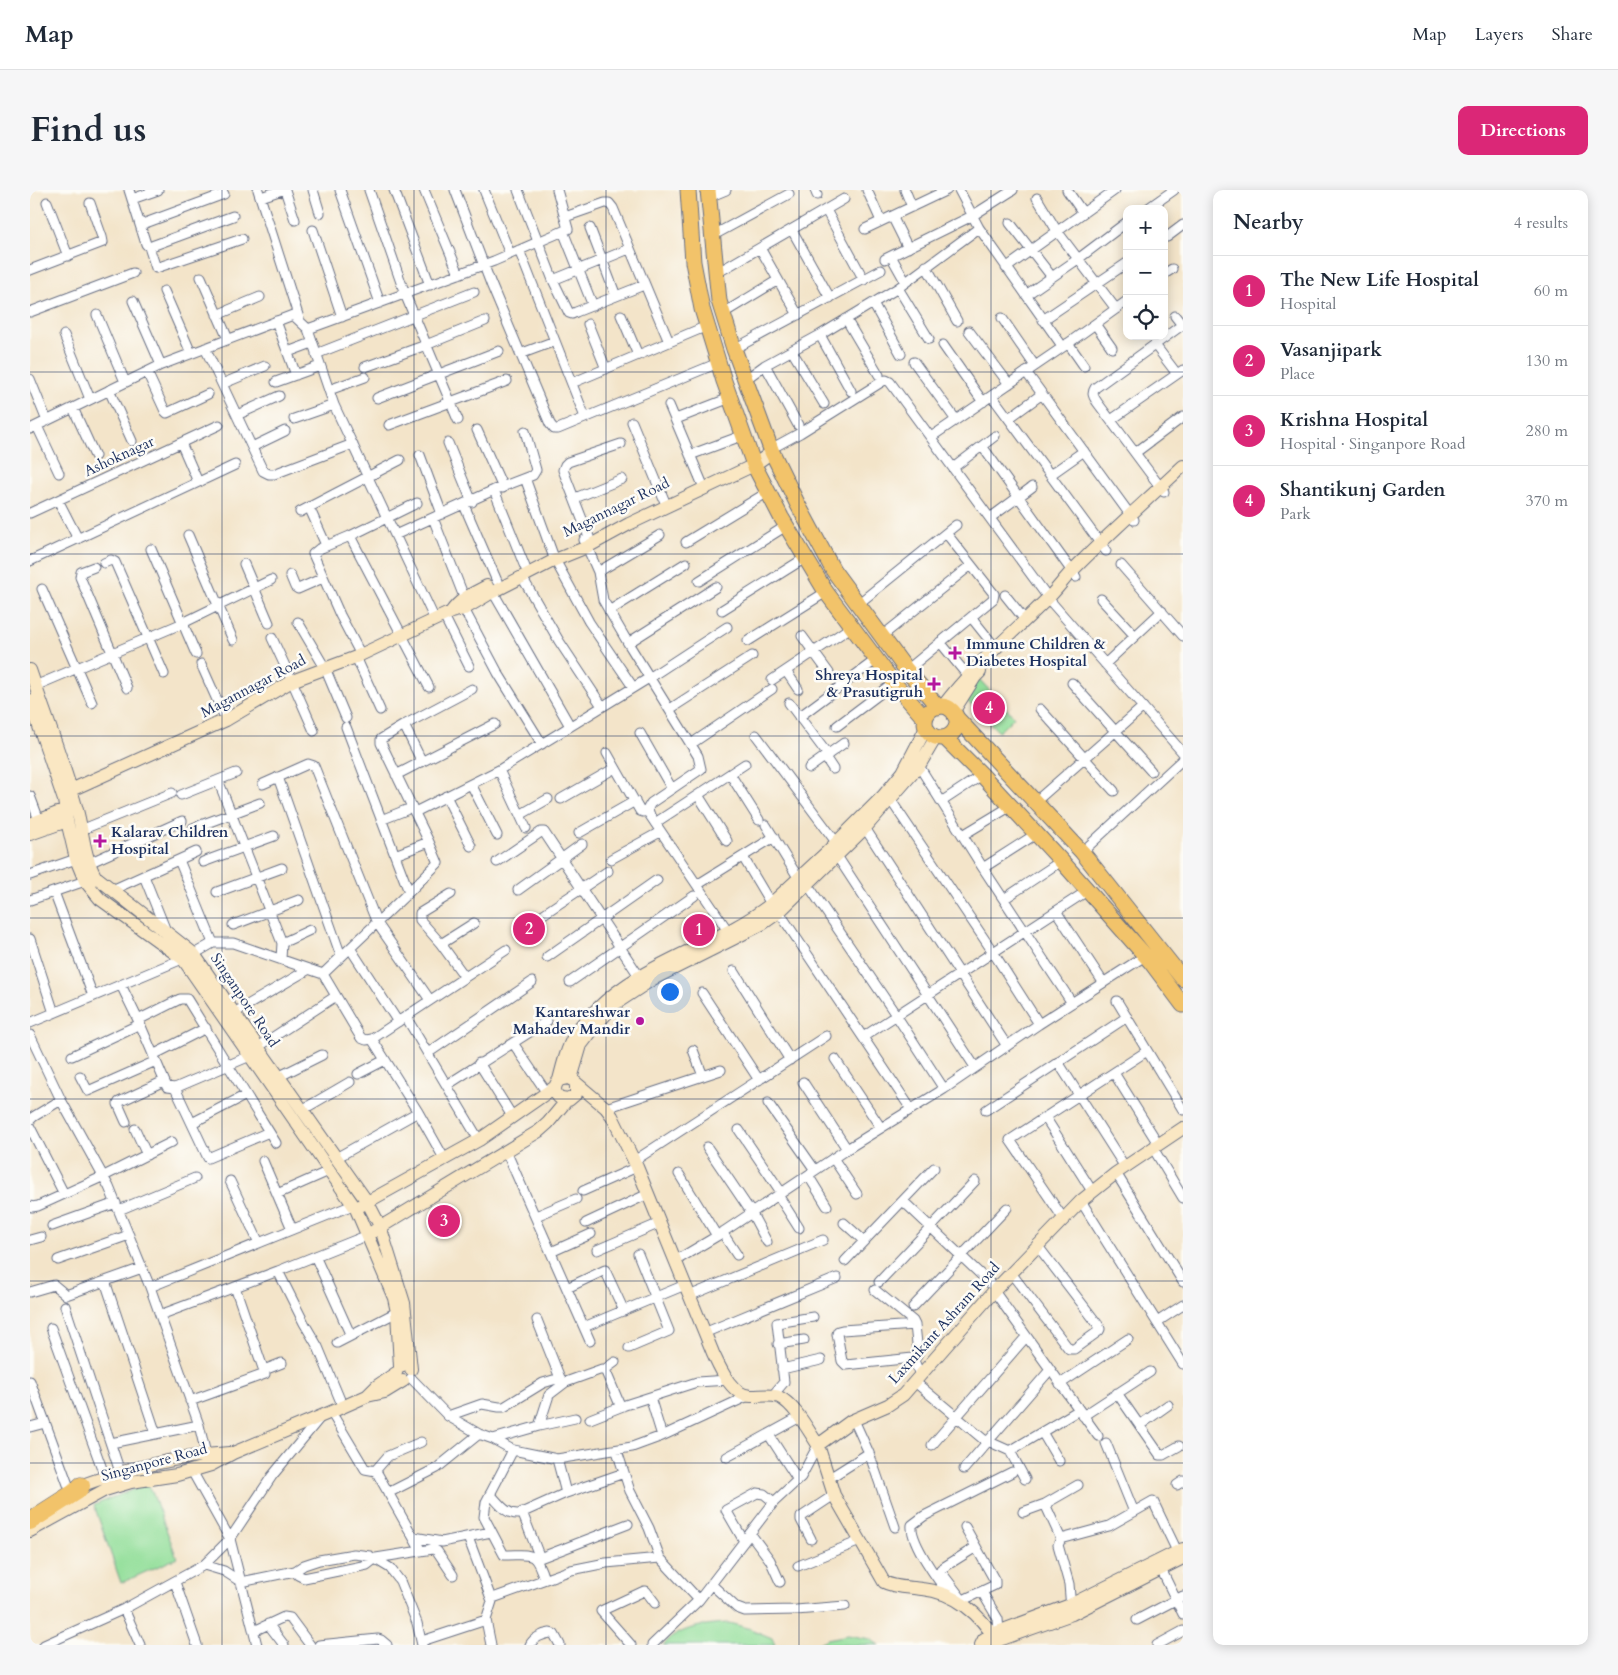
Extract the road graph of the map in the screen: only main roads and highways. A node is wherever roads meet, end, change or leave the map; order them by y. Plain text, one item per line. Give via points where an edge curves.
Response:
1 (688, 190) edge
2 (709, 193) edge
3 (947, 710) junction
4 (933, 731) junction
5 (1183, 979) edge
6 (1183, 1005) edge
7 (71, 1492) road end
8 (30, 1521) edge

1 - 4 main road via 693,262 702,309 754,462 786,526 826,592
2 - 3 main road via 715,274 722,314 797,503 833,570 906,669
3 - 4 main road via 931,709
3 - 4 main road via 957,722 955,729 951,734
3 - 5 main road via 1082,852
4 - 6 main road via 1011,806 1145,956
7 - 8 highway

